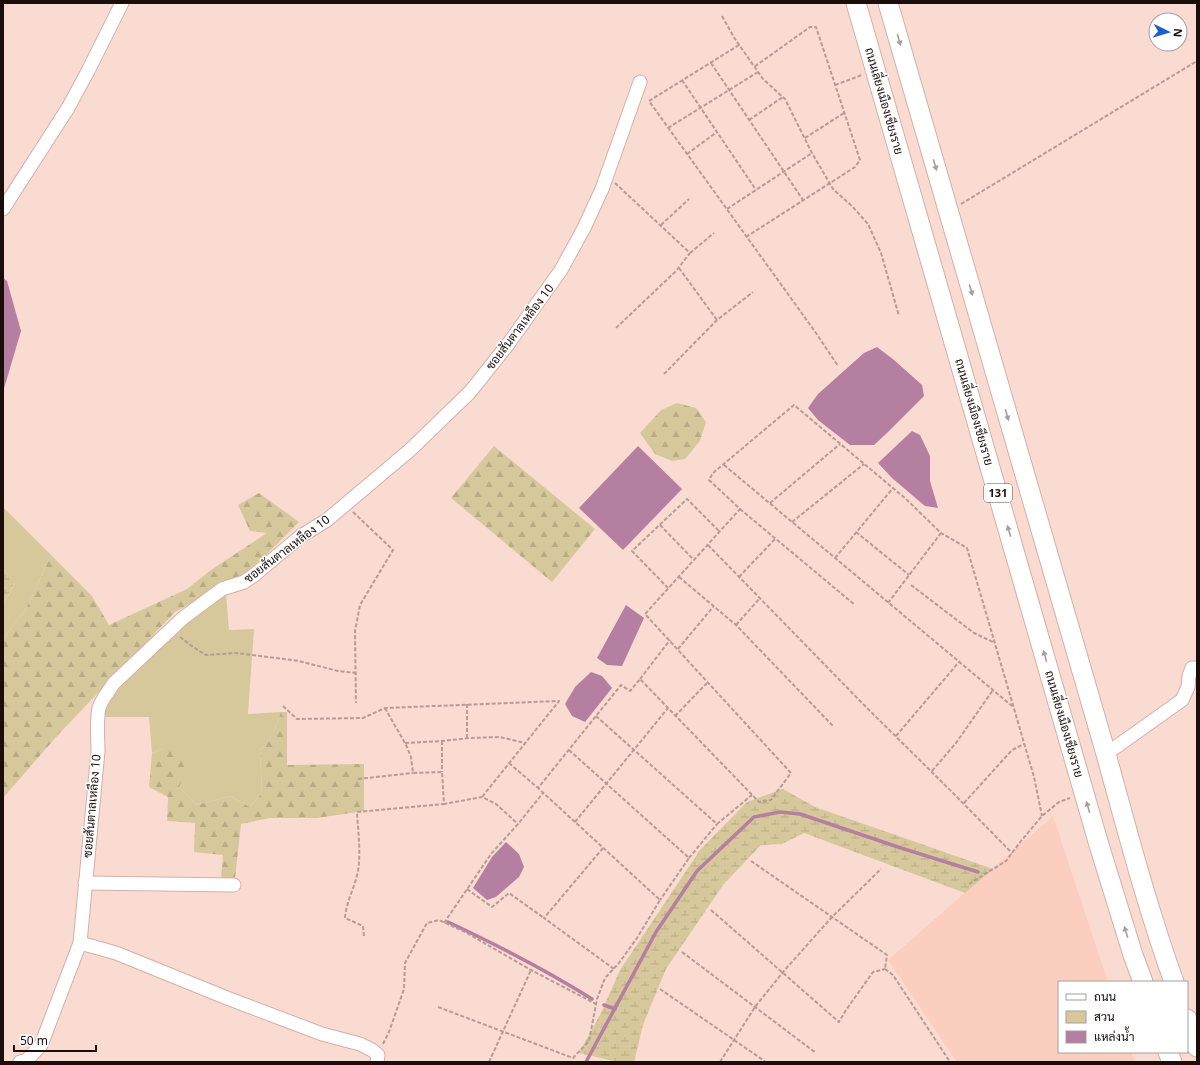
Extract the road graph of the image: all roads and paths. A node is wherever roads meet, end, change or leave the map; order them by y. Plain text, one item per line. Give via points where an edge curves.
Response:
1 (122, 3) edge
2 (856, 3) edge
3 (888, 3) edge
4 (722, 16) dead end
5 (739, 45) junction
6 (1197, 61) edge
7 (711, 63) junction
8 (754, 67) junction
9 (875, 70) junction
10 (758, 72) junction
11 (682, 80) junction
12 (640, 82) dead end
13 (835, 85) junction
14 (729, 90) junction
15 (783, 97) junction
16 (700, 108) junction
17 (844, 114) junction
18 (749, 120) junction
19 (668, 128) junction
20 (717, 132) junction
21 (805, 138) junction
22 (812, 152) junction
23 (687, 154) junction
24 (607, 175) junction
25 (756, 190) junction
26 (689, 199) dead end
27 (803, 200) junction
28 (3, 209) edge
29 (726, 209) junction
30 (948, 212) junction
31 (661, 225) junction
32 (714, 233) dead end
33 (746, 237) junction
34 (690, 253) junction
35 (679, 268) junction
36 (753, 292) dead end
37 (899, 316) dead end
38 (718, 320) junction
39 (616, 328) dead end
40 (838, 366) dead end
41 (664, 374) dead end
42 (840, 444) junction
43 (723, 464) junction
44 (864, 464) junction
45 (893, 488) junction
46 (770, 503) junction
47 (344, 505) junction
48 (740, 509) junction
49 (792, 522) junction
50 (660, 525) junction
51 (720, 532) junction
52 (856, 532) junction
53 (941, 533) junction
54 (775, 539) junction
55 (708, 545) junction
56 (835, 558) junction
57 (694, 560) junction
58 (909, 575) junction
59 (679, 577) junction
60 (739, 577) junction
61 (911, 585) dead end
62 (668, 588) junction
63 (760, 598) junction
64 (888, 603) junction
65 (855, 605) dead end
66 (713, 607) junction
67 (736, 626) junction
68 (171, 629) junction
69 (670, 640) junction
70 (994, 642) junction
71 (678, 649) junction
72 (959, 662) junction
73 (1197, 668) edge
74 (356, 673) junction
75 (640, 679) junction
76 (708, 682) junction
77 (993, 690) junction
78 (356, 703) dead end
79 (467, 704) junction
80 (283, 706) dead end
81 (1013, 707) junction
82 (385, 708) junction
83 (668, 708) junction
84 (596, 716) junction
85 (675, 716) junction
86 (833, 726) dead end
87 (896, 736) junction
88 (468, 738) junction
89 (442, 741) junction
90 (405, 743) junction
91 (525, 743) junction
92 (1024, 744) junction
93 (634, 749) junction
94 (569, 750) junction
95 (1106, 754) junction
96 (509, 763) junction
97 (442, 772) junction
98 (932, 772) junction
99 (413, 773) junction
100 (358, 779) dead end
101 (606, 783) junction
102 (538, 788) junction
103 (1084, 792) junction
104 (543, 793) junction
105 (752, 795) junction
106 (482, 798) junction
107 (964, 803) junction
108 (444, 804) junction
109 (1042, 816) junction
110 (575, 822) junction
111 (518, 824) junction
112 (717, 824) junction
113 (603, 848) junction
114 (1012, 853) junction
115 (689, 858) junction
116 (751, 861) dead end
117 (881, 869) dead end
118 (85, 883) junction
119 (969, 884) dead end
120 (234, 885) dead end
121 (467, 889) junction
122 (660, 900) junction
123 (711, 910) dead end
124 (832, 916) junction
125 (544, 918) junction
126 (444, 923) junction
127 (364, 936) dead end
128 (80, 943) junction
129 (1161, 946) junction
130 (682, 952) dead end
131 (1133, 955) junction
132 (614, 969) junction
133 (885, 969) junction
134 (531, 970) junction
135 (783, 972) junction
136 (1143, 981) edge
137 (1174, 981) edge
138 (660, 989) dead end
139 (596, 1004) junction
140 (438, 1007) dead end
141 (754, 1007) junction
142 (1188, 1022) edge
143 (504, 1032) junction
144 (734, 1040) junction
145 (1197, 1047) edge
146 (816, 1053) dead end
147 (377, 1059) edge
148 (20, 1062) edge
149 (489, 1062) edge
150 (720, 1062) edge
151 (766, 1062) edge
152 (950, 1062) edge

1 - 28 street via 68,108
2 - 9 highway, ถนนเลี่ยงเมืองเชียงราย / 131
3 -> 30 highway, 131
4 - 5 path
5 - 7 path
5 - 8 path
6 - 30 path
7 - 11 path
7 - 14 path
8 - 10 path
8 - 13 path via 810,27 816,27
9 - 13 path
103 -> 9 highway, ถนนเลี่ยงเมืองเชียงราย / 131
10 - 14 path
10 - 15 path
11 - 16 path
11 - 19 path via 649,100
12 - 24 street, ซอยสันตาลเหลือง 10
13 - 17 path
14 - 16 path
14 - 18 path
15 - 18 path
15 - 21 path
16 - 19 path
16 - 20 path
17 - 21 path
17 - 27 path via 860,160 855,167
18 - 27 path
19 - 23 path
20 - 23 path
20 - 25 path
21 - 22 path
22 - 25 path
22 - 37 path via 833,189 868,224 881,253
23 - 29 path
24 - 31 path
24 - 47 street, ซอยสันตาลเหลือง 10 via 584,228 561,270 470,392 410,450
25 - 29 path
26 - 31 path
27 - 33 path
29 - 33 path
30 -> 95 highway, 131
31 - 34 path
32 - 34 path
33 - 40 path
34 - 35 path
35 - 38 path
35 - 39 path
36 - 38 path
38 - 41 path
42 - 43 path via 794,405
42 - 44 path
42 - 46 path
43 - 46 path
43 - 48 path via 709,480
44 - 45 path
44 - 49 path
45 - 52 path
45 - 53 path
46 - 49 path
47 - 68 street, ซอยสันตาลเหลือง 10 via 327,520 301,536 253,576 222,590
47 - 74 path via 393,550 360,605 355,631
48 - 51 path
48 - 54 path
49 - 56 path
50 - 51 path via 688,499
50 - 57 path
50 - 62 path via 632,551
51 - 55 path
52 - 56 path
52 - 58 path
53 - 58 path
53 - 70 path via 967,548
54 - 60 path
54 - 65 path
55 - 57 path
55 - 60 path
56 - 64 path
57 - 59 path
58 - 64 path
59 - 62 path
59 - 66 path
60 - 63 path
61 - 70 path via 974,633
62 - 69 path via 645,614
63 - 67 path
63 - 87 path
64 - 72 path
66 - 67 path
66 - 71 path
67 - 86 path
68 - 74 path via 206,655 236,654 299,661
68 - 118 street, ซอยสันตาลเหลือง 10 via 114,683 99,707 98,751
69 - 71 path
69 - 75 path
70 - 81 path
71 - 76 path
72 - 77 path
72 - 87 path
73 - 95 street via 1192,668 1182,700
74 - 78 path
75 - 83 path
75 - 84 path via 630,691 621,685
76 - 85 path
76 - 105 path via 791,773 771,800 759,802
77 - 81 path
77 - 98 path
79 - 82 path
79 - 88 path
79 - 91 path via 559,701
80 - 82 path via 297,719 363,718
81 - 92 path
82 - 90 path
83 - 85 path
83 - 93 path
84 - 93 path
84 - 94 path
85 - 105 path
87 - 98 path
88 - 89 path
88 - 91 path via 500,737
89 - 90 path
89 - 97 path
90 - 99 path
91 - 96 path
92 - 107 path via 1012,750
92 - 109 path
93 - 101 path
93 - 112 path
94 - 101 path
94 - 102 path
95 - 129 highway, 131
96 - 102 path
96 - 106 path
97 - 99 path
97 - 108 path
98 - 107 path
99 - 100 path
101 - 110 path
101 - 115 path
102 - 104 path
103 - 109 path via 1059,802
131 -> 103 highway, ถนนเลี่ยงเมืองเชียงราย / 131
104 - 110 path
104 - 111 path
105 - 112 path
106 - 108 path
106 - 111 path via 496,804
107 - 114 path
108 - 127 path via 357,812 360,854 358,872 345,918 363,926
109 - 114 path
110 - 113 path
111 - 121 path via 491,854
112 - 115 path
113 - 122 path
113 - 125 path
114 - 119 path via 1006,861
115 - 122 path
116 - 124 path
117 - 124 path
118 - 120 street
118 - 128 street, ซอยสันตาลเหลือง 10
121 - 125 path via 492,907 509,893
121 - 126 path
122 - 132 path
123 - 135 path
124 - 133 path via 887,955
124 - 135 path
125 - 132 path
126 - 134 path via 467,933
126 - 147 path via 439,920 427,923 405,963 404,989
128 - 147 street via 116,953 322,1034 360,1044 372,1050
128 - 148 street, ซอยสันตาลเหลือง 10 via 41,1045 27,1060
129 - 131 highway
129 - 137 highway, 131
130 - 141 path
131 - 136 highway, ถนนเลี่ยงเมืองเชียงราย / 131
132 - 139 path via 605,978
133 - 135 path via 873,972 839,1022
133 - 152 path via 893,975
134 - 139 path
134 - 143 path
135 - 141 path
138 - 144 path
139 - 143 path via 589,1041 573,1058
140 - 143 path
141 - 144 path
141 - 146 path
142 - 145 highway
143 - 149 path
144 - 150 path
144 - 151 path

